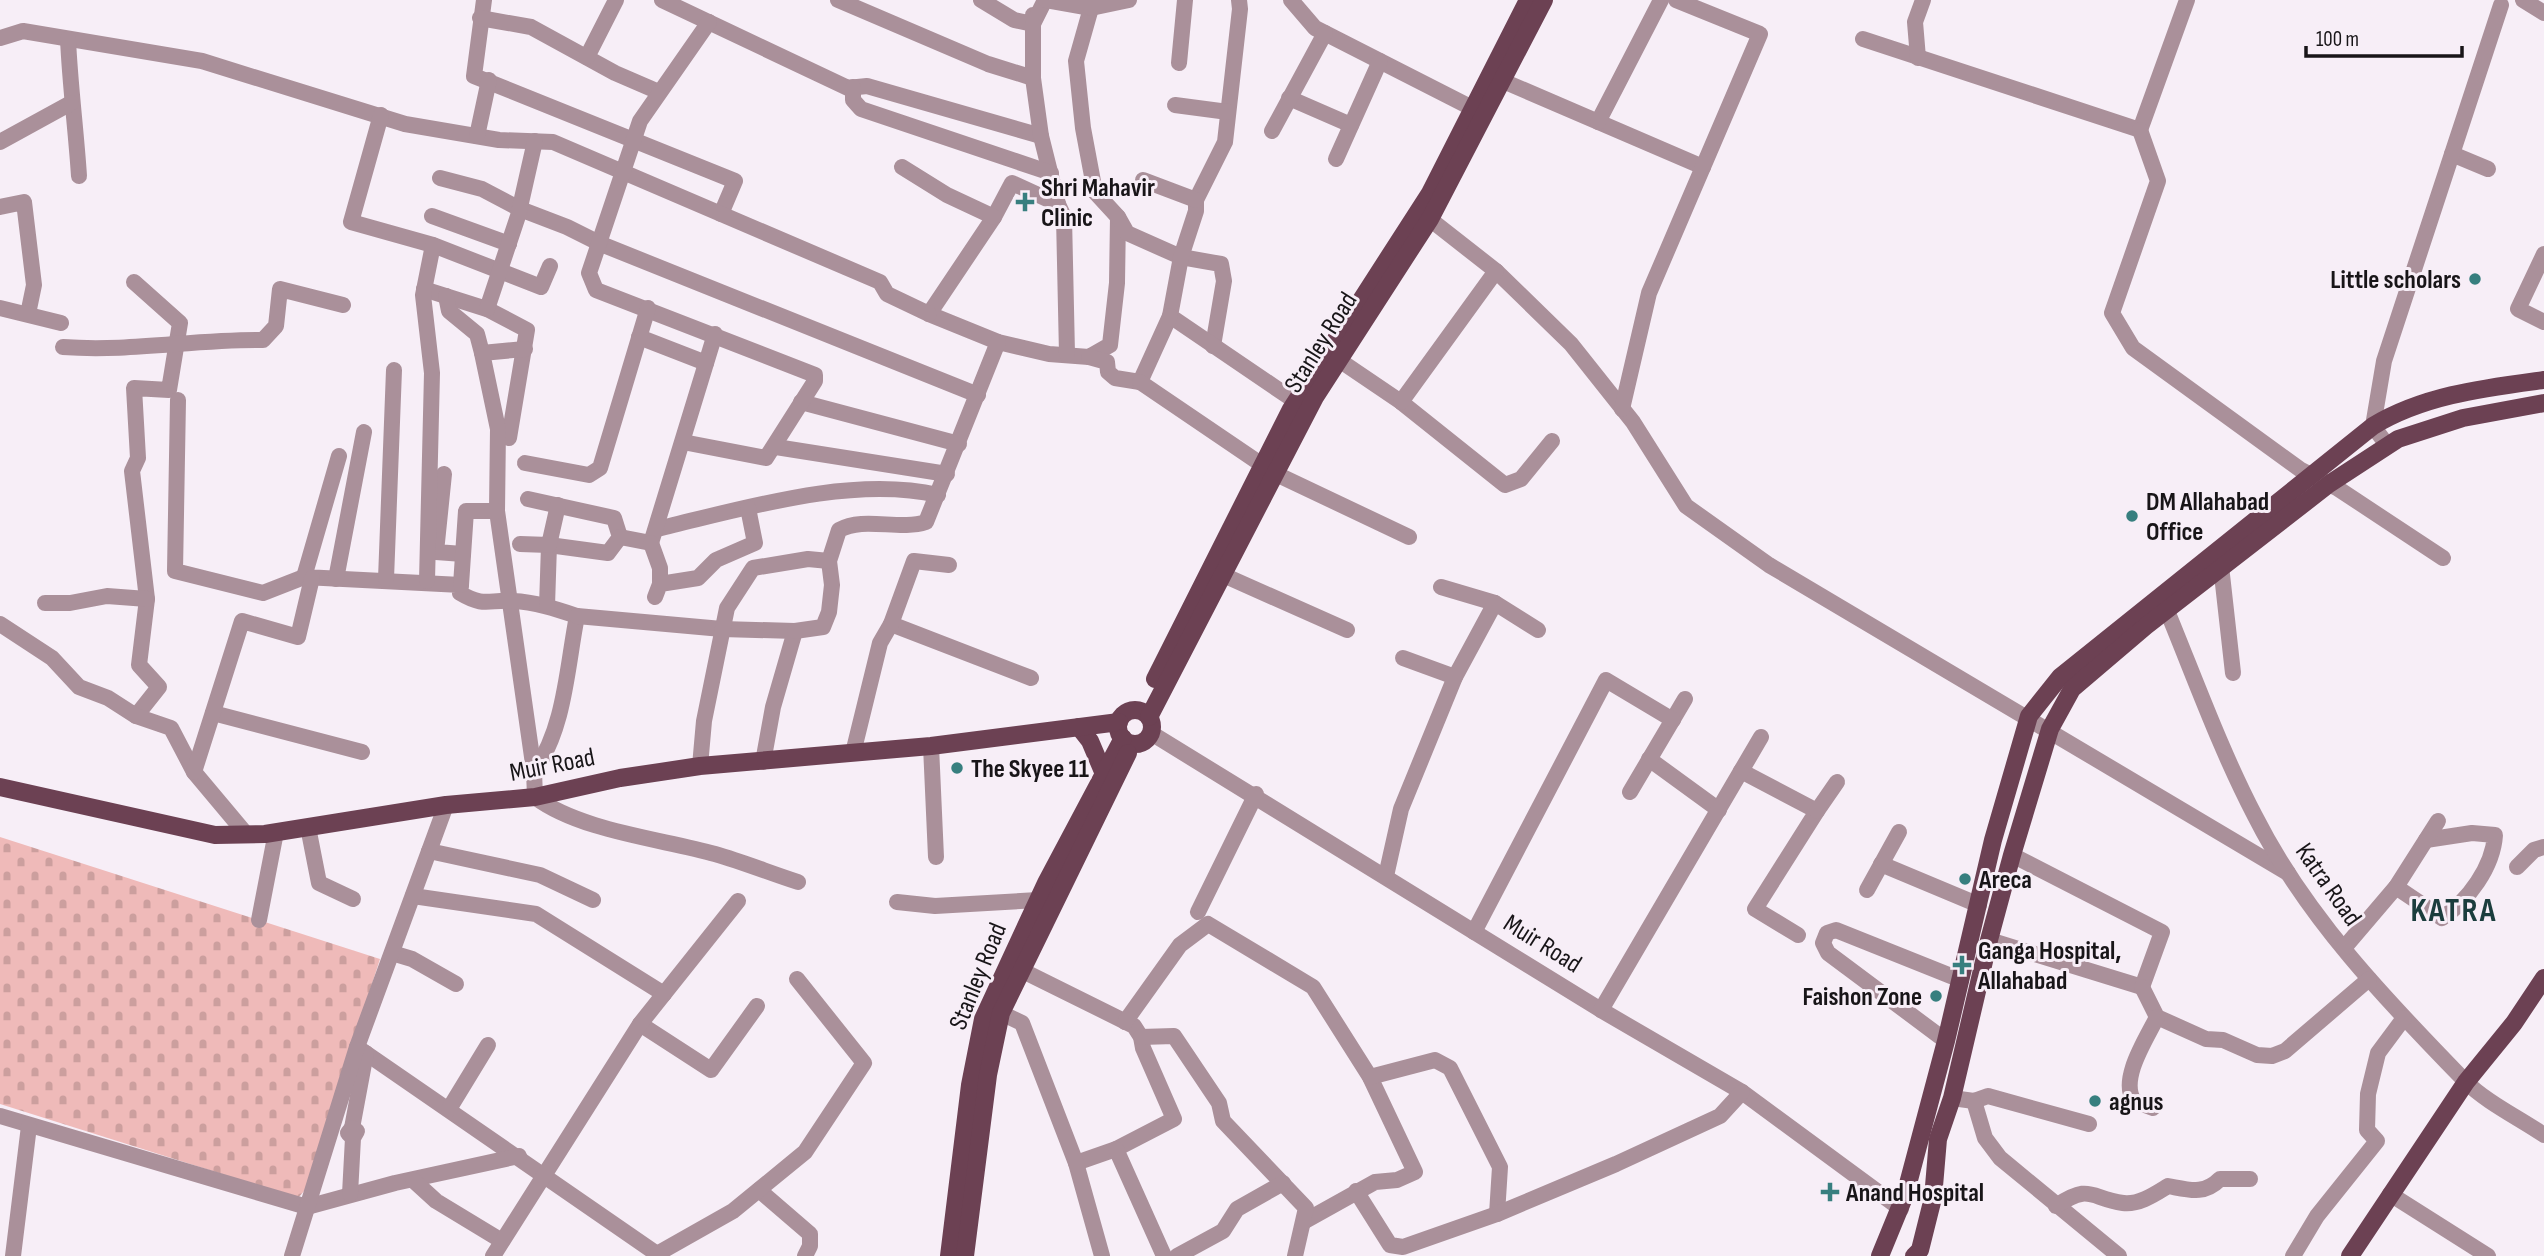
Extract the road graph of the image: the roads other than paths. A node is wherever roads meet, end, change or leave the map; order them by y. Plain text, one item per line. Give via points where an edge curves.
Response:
1 (484, 0) edge
2 (615, 0) edge
3 (662, 0) edge
4 (838, 0) edge
5 (981, 0) edge
6 (1034, 0) edge
7 (1046, 0) edge
8 (1129, 0) edge
9 (1185, 0) edge
10 (1239, 0) edge
11 (1291, 0) edge
12 (1528, 0) edge
13 (1544, 0) edge
14 (1661, 0) edge
15 (1676, 0) edge
16 (1923, 0) edge
17 (2187, 0) edge
18 (2523, 0) edge
19 (2504, 2) edge
20 (1091, 4) edge
21 (2544, 13) edge
22 (480, 18) junction
23 (709, 22) junction
24 (1033, 24) junction
25 (1325, 33) junction
26 (0, 38) edge
27 (68, 39) junction
28 (1863, 39) dead end
29 (587, 57) junction
30 (1918, 58) junction
31 (1380, 61) junction
32 (1179, 63) dead end
33 (1034, 78) junction
34 (489, 80) junction
35 (1503, 80) junction
36 (853, 87) junction
37 (659, 92) junction
38 (1289, 98) junction
39 (71, 103) junction
40 (1175, 105) dead end
41 (1474, 109) junction
42 (1228, 112) junction
43 (381, 115) junction
44 (1598, 122) junction
45 (1351, 125) junction
46 (2140, 130) junction
47 (1272, 131) dead end
48 (477, 136) junction
49 (1041, 136) junction
50 (632, 140) junction
51 (535, 141) junction
52 (0, 142) edge
53 (2452, 154) junction
54 (1336, 159) dead end
55 (902, 167) dead end
56 (1703, 167) junction
57 (2488, 169) dead end
58 (624, 173) junction
59 (1051, 173) junction
60 (79, 176) dead end
61 (440, 178) dead end
62 (1143, 180) dead end
63 (1196, 200) junction
64 (1058, 204) junction
65 (0, 207) edge
66 (520, 209) junction
67 (721, 214) junction
68 (1425, 215) junction
69 (432, 216) dead end
70 (994, 217) junction
71 (1118, 217) junction
72 (509, 244) junction
73 (601, 244) junction
74 (433, 245) junction
75 (2544, 254) edge
76 (1181, 257) junction
77 (550, 266) dead end
78 (500, 271) junction
79 (1496, 271) junction
80 (134, 282) dead end
81 (424, 289) junction
82 (446, 296) junction
83 (343, 305) dead end
84 (0, 308) edge
85 (648, 308) junction
86 (487, 309) junction
87 (28, 314) junction
88 (929, 314) junction
89 (1170, 316) junction
90 (2544, 322) edge
91 (61, 323) dead end
92 (715, 334) junction
93 (639, 337) junction
94 (998, 342) junction
95 (177, 345) junction
96 (1213, 345) junction
97 (63, 347) dead end
98 (525, 349) junction
99 (482, 353) junction
100 (1067, 354) junction
101 (1089, 357) junction
102 (1339, 360) junction
103 (706, 363) junction
104 (394, 370) dead end
105 (2544, 380) edge
106 (1140, 382) junction
107 (978, 395) junction
108 (178, 400) dead end
109 (1295, 401) junction
110 (801, 402) junction
111 (1401, 402) junction
112 (2544, 402) edge
113 (1622, 409) junction
114 (2373, 426) junction
115 (364, 432) dead end
116 (509, 438) dead end
117 (1552, 441) dead end
118 (683, 442) junction
119 (959, 444) junction
120 (2387, 445) junction
121 (775, 447) junction
122 (339, 456) dead end
123 (525, 463) dead end
124 (1268, 469) junction
125 (444, 474) dead end
126 (947, 474) junction
127 (2311, 476) junction
128 (2329, 484) junction
129 (938, 495) junction
130 (528, 499) dead end
131 (558, 505) junction
132 (748, 508) junction
133 (497, 511) junction
134 (654, 536) junction
135 (620, 537) junction
136 (1409, 537) dead end
137 (520, 544) dead end
138 (548, 545) junction
139 (2219, 550) junction
140 (463, 554) junction
141 (2443, 558) dead end
142 (829, 561) junction
143 (949, 565) dead end
144 (2223, 569) junction
145 (1221, 574) junction
146 (308, 578) junction
147 (335, 579) junction
148 (386, 579) junction
149 (427, 581) junction
150 (461, 585) junction
151 (1441, 587) dead end
152 (147, 599) junction
153 (510, 600) junction
154 (45, 603) dead end
155 (1495, 603) junction
156 (2164, 604) junction
157 (547, 606) junction
158 (577, 616) junction
159 (0, 624) edge
160 (891, 624) junction
161 (722, 629) junction
162 (1348, 630) dead end
163 (1538, 630) dead end
164 (795, 631) junction
165 (1403, 658) dead end
166 (2233, 673) dead end
167 (1455, 677) junction
168 (1031, 678) dead end
169 (1685, 699) dead end
170 (213, 713) junction
171 (136, 716) junction
172 (2029, 716) junction
173 (1147, 720) junction
174 (1672, 720) junction
175 (1079, 727) junction
176 (2050, 729) junction
177 (1125, 734) junction
178 (1761, 737) dead end
179 (930, 746) junction
180 (362, 752) dead end
181 (853, 753) junction
182 (1649, 760) junction
183 (763, 762) junction
184 (700, 766) junction
185 (534, 771) junction
186 (1741, 771) junction
187 (194, 772) junction
188 (1104, 774) junction
189 (1837, 782) dead end
190 (0, 787) edge
191 (1630, 792) dead end
192 (1256, 794) junction
193 (535, 797) junction
194 (446, 806) junction
195 (1719, 810) junction
196 (1817, 811) junction
197 (2438, 821) dead end
198 (308, 827) junction
199 (276, 832) junction
200 (1899, 832) dead end
201 (246, 834) junction
202 (2426, 840) junction
203 (2544, 847) edge
204 (429, 851) junction
205 (2012, 855) junction
206 (936, 857) dead end
207 (1881, 864) junction
208 (2517, 867) dead end
209 (2288, 873) junction
210 (1386, 876) junction
211 (798, 882) dead end
212 (1867, 890) dead end
213 (2408, 890) junction
214 (412, 896) junction
215 (352, 899) dead end
216 (593, 900) dead end
217 (1038, 900) junction
218 (738, 901) dead end
219 (897, 902) dead end
220 (1979, 905) junction
221 (1198, 912) dead end
222 (259, 920) dead end
223 (1474, 932) junction
224 (1798, 935) dead end
225 (1989, 940) junction
226 (2344, 948) junction
227 (392, 953) junction
228 (1021, 970) junction
229 (2544, 978) edge
230 (797, 979) dead end
231 (2369, 979) junction
232 (1961, 980) junction
233 (456, 984) dead end
234 (2142, 987) junction
235 (664, 994) junction
236 (757, 1006) dead end
237 (1601, 1010) junction
238 (1001, 1013) junction
239 (2157, 1017) junction
240 (2404, 1018) junction
241 (1125, 1021) junction
242 (640, 1024) junction
243 (1141, 1037) junction
244 (1946, 1041) junction
245 (488, 1045) dead end
246 (362, 1050) junction
247 (1370, 1077) junction
248 (2466, 1082) junction
249 (1742, 1092) junction
250 (1952, 1098) junction
251 (1973, 1101) junction
252 (2153, 1108) dead end
253 (449, 1109) junction
254 (0, 1116) edge
255 (2089, 1124) dead end
256 (29, 1126) junction
257 (332, 1128) junction
258 (351, 1133) junction
259 (2544, 1135) edge
260 (1116, 1149) junction
261 (519, 1156) junction
262 (1076, 1163) junction
263 (545, 1174) junction
264 (2250, 1179) dead end
265 (412, 1180) junction
266 (1283, 1183) junction
267 (758, 1189) junction
268 (1356, 1191) junction
269 (350, 1194) junction
270 (2390, 1194) junction
271 (1903, 1202) junction
272 (2056, 1206) junction
273 (307, 1207) junction
274 (1930, 1211) junction
275 (1497, 1214) junction
276 (1305, 1221) junction
277 (502, 1241) junction
278 (1883, 1253) edge
279 (1919, 1254) edge
280 (659, 1255) edge
281 (13, 1256) edge
282 (292, 1256) edge
283 (493, 1256) edge
284 (804, 1256) edge
285 (949, 1256) edge
286 (965, 1256) edge
287 (1102, 1256) edge
288 (1164, 1256) edge
289 (1177, 1256) edge
290 (1294, 1256) edge
291 (2119, 1256) edge
292 (2293, 1256) edge
293 (2350, 1256) edge
294 (2488, 1256) edge

1 - 22 street
2 - 29 street
3 - 23 street
4 - 33 street via 988,64
5 - 24 street via 1014,20
6 - 24 street
7 - 20 street
7 - 24 street
8 - 20 street
9 - 32 street
10 - 42 street
11 - 25 street
12 - 41 main road, Stanley Road
13 - 35 main road, Stanley Road
14 - 44 street
15 - 56 street via 1760,34
16 - 30 street via 1914,22
17 - 46 street
18 - 21 street
19 - 53 street
20 - 71 street via 1076,61 1083,128 1095,192
22 - 29 street via 531,27
22 - 34 street via 474,76
23 - 36 street
23 - 37 street
24 - 33 street
25 - 31 street
25 - 38 street
26 - 27 street via 23,31
27 - 39 street
27 - 43 street via 202,61
28 - 30 street
29 - 37 street
30 - 46 street
31 - 41 street
31 - 45 street
33 - 49 street
34 - 48 street
34 - 50 street
35 - 44 street
35 - 68 main road, Stanley Road
36 - 49 street via 867,86
36 - 59 street via 853,100 861,109
37 - 50 street
38 - 45 street
38 - 47 street
39 - 52 street
39 - 60 street
40 - 42 street
41 - 68 main road, Stanley Road
42 - 63 street via 1225,142
43 - 48 street via 405,124
43 - 74 street via 351,222
44 - 56 street
45 - 54 street
46 - 127 street via 2158,181 2112,313 2133,348
48 - 51 street
49 - 59 street
50 - 58 street
50 - 67 street via 735,181
51 - 58 street via 554,142
51 - 66 street
53 - 57 street
53 - 114 street via 2384,362
55 - 70 street
56 - 113 street via 1649,293
58 - 67 street
58 - 73 street
59 - 64 street
61 - 66 street via 482,189
62 - 63 street
63 - 76 street
64 - 70 street via 1012,183
64 - 100 street via 1064,218
65 - 87 street via 24,202 34,285
66 - 72 street
66 - 73 street
67 - 88 street via 880,282 887,293
68 - 79 street
68 - 102 main road, Stanley Road
68 - 109 main road, Stanley Road
69 - 72 street
70 - 88 street
71 - 76 street via 1127,233
71 - 101 street via 1110,345
72 - 78 street
73 - 85 street via 589,273 596,290
73 - 107 street
74 - 78 street
74 - 81 street
75 - 90 street via 2518,309
76 - 89 street
76 - 96 street via 1221,264 1224,281
77 - 78 street via 541,287
78 - 86 street
79 - 111 street
79 - 113 street via 1571,344
80 - 95 street via 180,323
81 - 82 street
81 - 149 street via 432,373
82 - 86 street
82 - 99 street via 449,311 477,334
83 - 95 street via 280,289 276,326 263,340
84 - 87 street
85 - 92 street
85 - 93 street
86 - 98 street via 527,330
87 - 91 street
88 - 94 street
89 - 96 street
89 - 106 street
92 - 103 street
92 - 110 street via 815,374
93 - 103 street
93 - 123 street via 600,468 589,475
94 - 100 street
94 - 107 street
95 - 97 street
95 - 152 street via 169,390 134,388 138,458 132,471
96 - 109 street
98 - 99 street
98 - 116 street
99 - 133 street via 498,429
100 - 101 street
101 - 106 street via 1107,362 1108,372 1115,378
102 - 111 street
102 - 124 main road, Stanley Road
103 - 118 street
104 - 148 street
105 - 114 main road via 2448,396 2401,409
106 - 124 street
107 - 119 street
108 - 146 street via 175,571 263,593
109 - 124 main road, Stanley Road
110 - 119 street
110 - 121 street
111 - 117 street via 1505,485 1521,479
112 - 120 main road via 2463,418
113 - 172 street via 1686,506 1769,565
114 - 120 street
114 - 127 main road
115 - 147 street
118 - 121 street via 766,458
118 - 134 street
119 - 126 street
120 - 128 main road
121 - 126 street
122 - 146 street
124 - 136 street
124 - 145 main road, Stanley Road
124 - 173 main road, Stanley Road
125 - 140 street via 436,552
126 - 129 street
127 - 128 street
127 - 139 main road
128 - 141 street
128 - 144 main road
129 - 132 street via 905,487 861,488
129 - 142 street via 926,522 910,527 848,525 839,530
130 - 131 street
131 - 135 street via 614,518
131 - 138 street
132 - 134 street
132 - 134 street via 755,543 716,560 698,578 657,590 660,568
133 - 140 street via 466,511
133 - 153 street
134 - 135 street
135 - 138 street via 608,553
137 - 138 street
138 - 157 street
139 - 144 street
139 - 156 main road
140 - 150 street
142 - 161 street via 808,559 753,568 727,608
142 - 164 street via 832,585 823,627
143 - 160 street via 914,561
144 - 156 main road
144 - 166 street
145 - 162 street
145 - 173 main road, Stanley Road
146 - 147 street
146 - 170 street via 298,637 242,621
147 - 148 street
148 - 149 street
149 - 150 street
150 - 153 street via 460,593 468,598 490,604
151 - 155 street
152 - 154 street via 107,596
152 - 171 street via 139,665 159,687
153 - 157 street
153 - 185 street
155 - 163 street
155 - 167 street
156 - 172 main road via 2060,677
156 - 176 main road via 2072,689
156 - 209 street, Katra Road via 2255,817
157 - 158 street
158 - 161 street
158 - 185 street via 557,718 546,754
159 - 171 street via 52,658 79,687
160 - 168 street
160 - 181 street via 880,643
161 - 164 street
161 - 184 street
164 - 183 street
165 - 167 street
167 - 210 street via 1401,809
169 - 174 street
170 - 180 street
170 - 187 street
171 - 187 street via 171,728
172 - 176 street
172 - 220 main road
173 - 177 main road via 1144,741
173 - 177 main road via 1125,713
173 - 192 street, Muir Road
174 - 182 street
174 - 223 street via 1606,680
175 - 177 main road, Muir Road
175 - 179 main road, Muir Road
175 - 188 main road
176 - 205 main road
176 - 209 street
177 - 188 main road, Stanley Road
177 - 228 main road, Stanley Road
178 - 186 street
179 - 181 main road, Muir Road
179 - 206 street
181 - 183 main road, Muir Road
182 - 191 street
182 - 195 street
183 - 184 main road, Muir Road
184 - 193 main road, Muir Road
185 - 193 street
186 - 195 street
186 - 196 street
187 - 201 street
188 - 217 main road, Stanley Road
189 - 196 street
190 - 201 main road, Muir Road via 215,835
192 - 210 street, Muir Road
192 - 221 street
193 - 194 main road, Muir Road
193 - 211 street via 562,813 713,853
194 - 198 main road, Muir Road
194 - 204 street
195 - 237 street
196 - 224 street via 1755,909
197 - 202 street
198 - 199 main road, Muir Road
198 - 215 street via 320,883
199 - 201 main road, Muir Road
199 - 222 street
200 - 207 street
202 - 213 street
202 - 213 street via 2472,833 2495,835 2493,855 2442,918
203 - 208 street via 2534,850
204 - 214 street
204 - 216 street via 540,875
205 - 225 main road
205 - 234 street via 2162,932
207 - 212 street
207 - 220 street
209 - 226 street, Katra Road
210 - 223 street, Muir Road
213 - 226 street
214 - 227 street
214 - 235 street via 536,914
217 - 219 street via 935,906
217 - 285 main road, Stanley Road via 983,1019
218 - 235 street
220 - 232 main road
223 - 237 street, Muir Road
225 - 234 street
225 - 250 main road
226 - 231 street, Katra Road
227 - 233 street via 412,958
227 - 246 street
228 - 238 main road, Stanley Road
228 - 241 street
229 - 248 main road
230 - 267 street via 863,1063 805,1152
231 - 239 street via 2286,1051 2272,1056 2206,1039
231 - 240 street, Katra Road
232 - 244 main road
232 - 244 street via 1836,930 1827,933 1823,943 1828,953
234 - 239 street
235 - 242 street
236 - 242 street via 710,1070
237 - 249 street, Muir Road
238 - 262 street via 1022,1023
238 - 286 main road, Stanley Road via 988,1074
239 - 252 street via 2129,1089 2134,1101
240 - 248 street, Katra Road
240 - 292 street via 2378,1053 2368,1094 2367,1130 2377,1141 2317,1216
241 - 243 street
241 - 247 street via 1180,945 1208,924 1312,987
242 - 263 street
243 - 260 street via 1174,1119
243 - 266 street via 1174,1036 1219,1103 1223,1121
244 - 271 main road
245 - 253 street
246 - 253 street
246 - 257 street
246 - 258 street
247 - 268 street via 1415,1172
247 - 275 street via 1435,1060 1450,1068 1500,1167
248 - 259 street, Katra Road
248 - 270 main road
249 - 271 street, Muir Road
249 - 275 street via 1720,1116
250 - 251 street
250 - 274 main road via 1938,1139
251 - 255 street via 1988,1096 2011,1100
251 - 272 street via 1985,1138 2000,1158
253 - 261 street
254 - 256 street
256 - 273 street
256 - 281 street
257 - 258 street
257 - 273 street
258 - 269 street
260 - 262 street
260 - 288 street
261 - 263 street
261 - 265 street
262 - 287 street
263 - 277 street
263 - 280 street
264 - 272 street via 2220,1179 2211,1188 2198,1191 2168,1186 2146,1199 2124,1203 2075,1193
265 - 269 street
265 - 277 street via 436,1201
266 - 276 street via 1306,1208
266 - 289 street via 1237,1209 1223,1231
267 - 280 street via 733,1211
267 - 284 street via 810,1234
268 - 275 street via 1395,1248
268 - 276 street
269 - 273 street
270 - 293 main road
270 - 294 street
271 - 274 main road via 1927,1199
271 - 278 main road
272 - 291 street
273 - 282 street
274 - 279 main road
276 - 290 street
277 - 283 street

